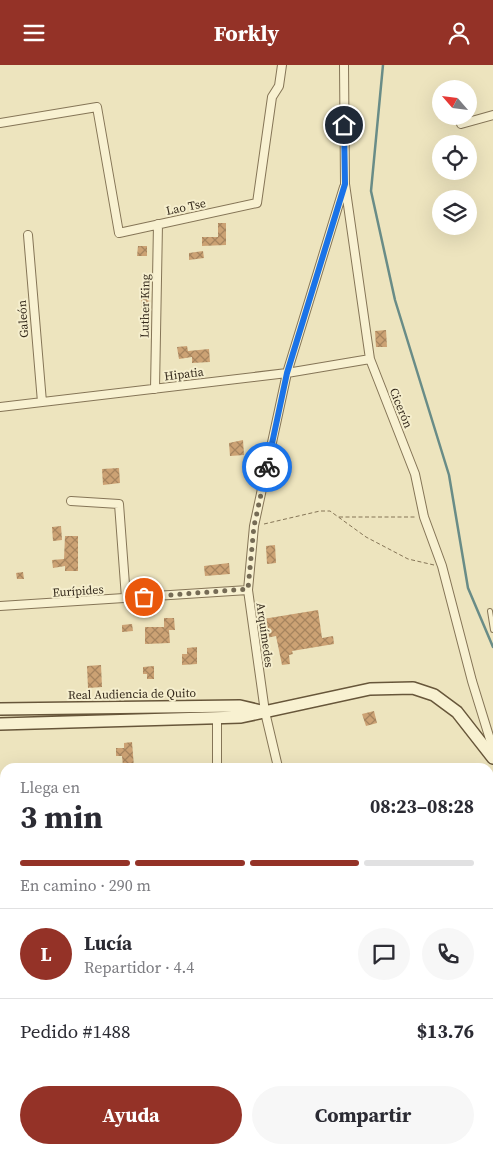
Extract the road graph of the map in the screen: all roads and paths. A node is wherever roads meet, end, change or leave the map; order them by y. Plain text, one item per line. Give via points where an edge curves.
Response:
1 (282, 65) edge
2 (344, 65) edge
3 (493, 115) edge
4 (478, 119) edge
5 (0, 123) edge
6 (345, 184) junction
7 (158, 224) junction
8 (28, 235) dead end
9 (370, 359) junction
10 (287, 373) junction
11 (155, 389) junction
12 (42, 402) junction
13 (0, 407) edge
14 (72, 501) dead end
15 (338, 517) junction
16 (424, 517) junction
17 (254, 526) junction
18 (442, 567) junction
19 (248, 589) junction
20 (126, 599) junction
21 (0, 606) edge
22 (490, 611) dead end
23 (493, 630) edge
24 (0, 709) edge
25 (265, 712) junction
26 (217, 719) junction
27 (0, 724) edge
28 (493, 749) edge
29 (493, 758) edge
30 (217, 763) edge
31 (277, 763) edge

1 - 7 street, Lao Tse via 279,86 272,97 257,203
2 - 6 street, Cicerón
3 - 4 street
5 - 7 street, Lao Tse via 97,107 119,233
6 - 9 street, Cicerón
6 - 10 street, Arquímedes
7 - 11 street, Luther King
8 - 12 street, Galeón
9 - 10 street, Hipatia
9 - 16 street, Cicerón via 415,474
10 - 11 street, Hipatia
10 - 17 street, Arquímedes
11 - 12 street, Hipatia
12 - 13 street, Hipatia
14 - 20 street via 120,505
15 - 16 path
15 - 17 path via 330,511 320,511
15 - 18 path via 366,537 408,559
16 - 18 street, Cicerón
17 - 19 street, Arquímedes
18 - 28 street, Cicerón
19 - 20 street, Eurípides
19 - 25 street, Arquímedes
20 - 21 street, Eurípides
22 - 23 lane
24 - 25 main road, Real Audiencia de Quito via 240,706
25 - 26 main road, Real Audiencia de Quito
25 - 29 main road, Real Audiencia de Quito via 370,689 412,688 434,695 457,712
25 - 31 street, Arquímedes
26 - 27 main road, Real Audiencia de Quito
26 - 30 street

